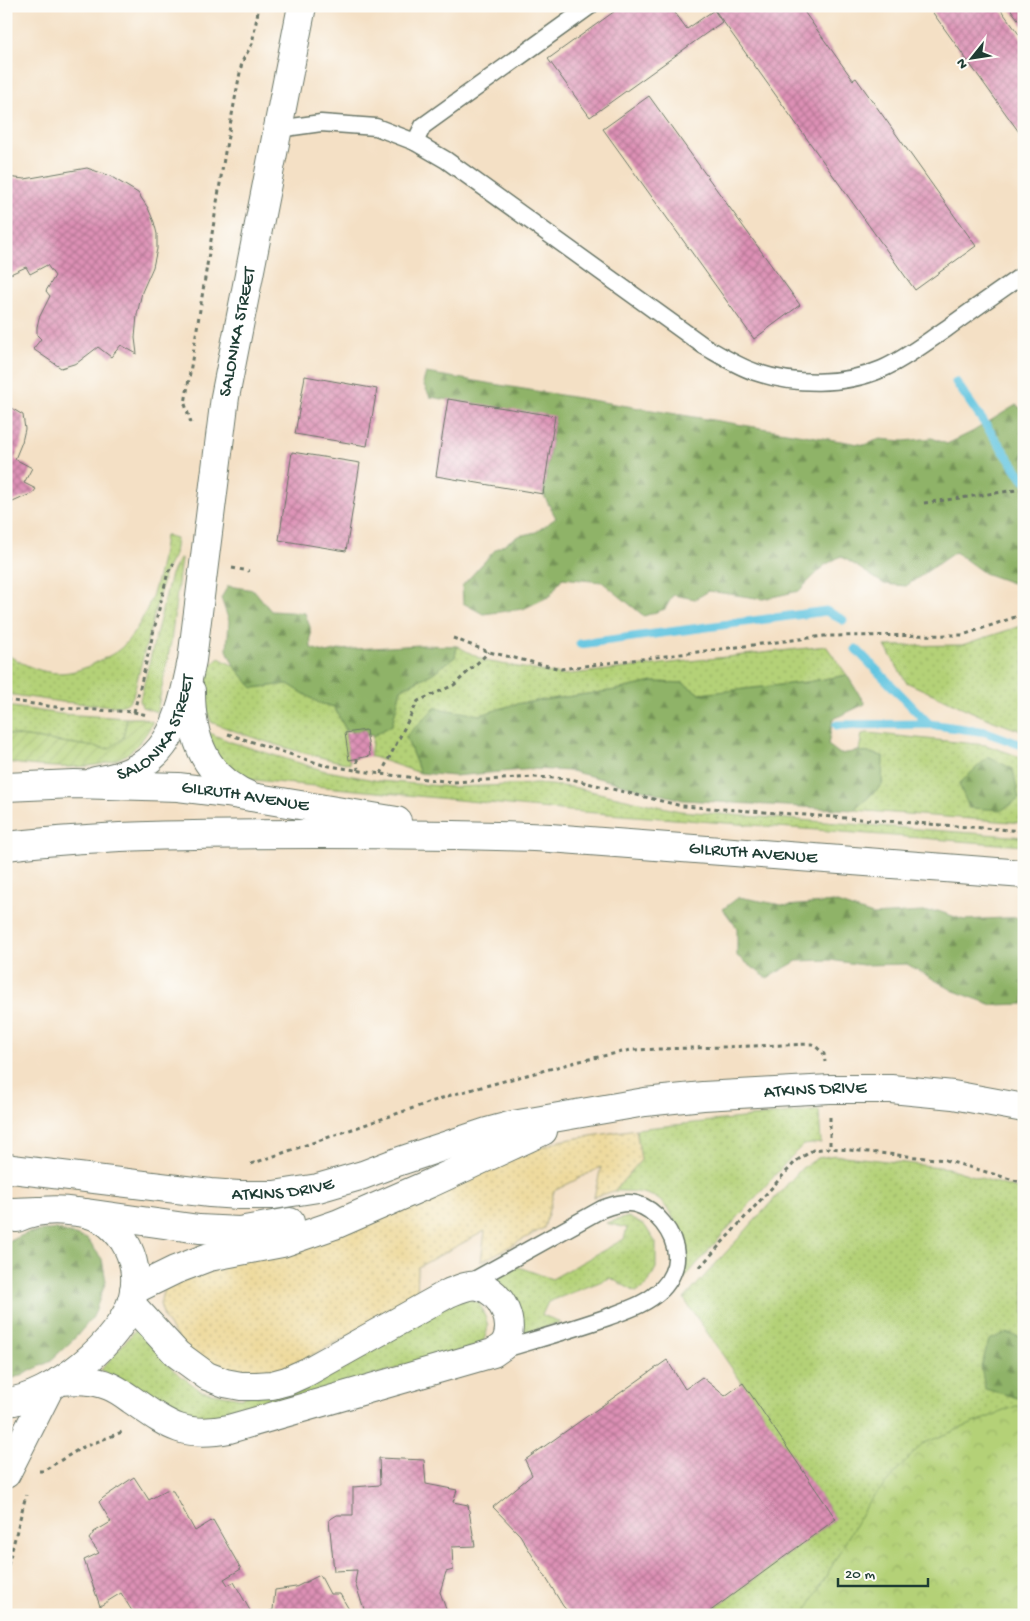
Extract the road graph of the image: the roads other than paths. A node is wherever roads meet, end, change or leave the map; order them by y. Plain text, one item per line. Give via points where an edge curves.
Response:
1 (302, 6) edge
2 (590, 6) edge
3 (278, 129) junction
4 (415, 142) junction
5 (1024, 274) edge
6 (184, 721) junction
7 (74, 784) junction
8 (6, 788) edge
9 (252, 797) junction
10 (482, 835) junction
11 (13, 846) edge
12 (1024, 874) edge
13 (1024, 1108) edge
14 (606, 1109) junction
15 (550, 1118) junction
16 (6, 1167) edge
17 (6, 1211) edge
18 (39, 1211) junction
19 (86, 1213) junction
20 (6, 1224) edge
21 (449, 1293) junction
22 (132, 1297) junction
23 (493, 1353) junction
24 (55, 1384) junction
25 (6, 1402) edge
26 (17, 1481) edge

1 - 3 street, SALONIKA STREET
2 - 4 lane via 423,126
3 - 4 lane via 321,123 376,127
3 - 6 street, SALONIKA STREET via 225,396 192,660 191,705
4 - 5 lane via 446,160 704,346 754,372 787,381 830,382 880,370 907,357
6 - 7 street, SALONIKA STREET via 158,752 135,770
6 - 9 street, SALONIKA STREET via 210,766 233,788
7 - 8 street, GILRUTH AVENUE
7 - 9 street, GILRUTH AVENUE via 178,787
9 - 10 street, GILRUTH AVENUE
10 - 11 street, GILRUTH AVENUE via 215,834 83,838
10 - 12 street, GILRUTH AVENUE
13 - 14 street, ATKINS DRIVE via 953,1095 891,1089 830,1089 703,1096
14 - 15 street, ATKINS DRIVE
14 - 22 street, ATKINS DRIVE via 553,1126 337,1224 282,1243 209,1257 175,1270
15 - 16 street, ATKINS DRIVE via 487,1132 343,1182 274,1195 210,1193
15 - 19 street, ATKINS DRIVE via 482,1143 322,1213 270,1226 239,1230 199,1229
17 - 18 street, ATKINS DRIVE
18 - 19 street, ATKINS DRIVE
18 - 20 street
19 - 22 street via 108,1223 126,1245 135,1276
21 - 22 street via 307,1372 287,1381 257,1386 224,1383 206,1376 177,1354
21 - 23 street via 478,1286 495,1295 502,1304 509,1324 508,1337
21 - 23 lane via 602,1209 634,1203 654,1212 661,1220 676,1254 669,1280 651,1299 578,1328
22 - 24 street via 104,1345
23 - 24 street via 214,1432 172,1426 109,1386 83,1380
24 - 25 street via 33,1396
24 - 26 street

